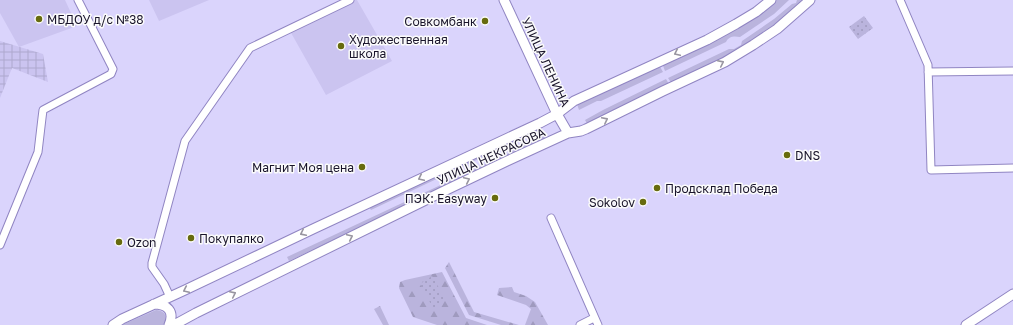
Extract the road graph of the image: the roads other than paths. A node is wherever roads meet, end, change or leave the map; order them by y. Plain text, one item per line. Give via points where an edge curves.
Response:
1 (78, 0) edge
2 (350, 0) edge
3 (504, 0) edge
4 (771, 0) edge
5 (810, 0) edge
6 (900, 0) edge
7 (1013, 71) edge
8 (928, 72) junction
9 (557, 114) junction
10 (568, 133) junction
11 (1013, 168) edge
12 (551, 218) dead end
13 (0, 245) edge
14 (1013, 294) edge
15 (170, 297) junction
16 (154, 304) junction
17 (594, 318) junction
18 (122, 319) junction
19 (105, 325) edge
20 (112, 325) edge
21 (169, 325) edge
22 (174, 325) edge
23 (580, 325) edge
24 (598, 325) edge
25 (966, 325) edge

1 - 13 street via 113,69 111,74 43,110 38,152
2 - 15 street via 250,48 184,141 152,264
3 - 9 main road, УЛИЦА ЛЕНИНА
4 -> 9 main road, УЛИЦА НЕКРАСОВА via 756,12 707,40 574,101
10 -> 5 main road, УЛИЦА НЕКРАСОВА via 586,129 725,62 777,29
6 - 8 street via 928,65
7 - 8 street
8 - 11 street via 931,170
9 - 10 main road, УЛИЦА ЛЕНИНА
9 -> 15 main road, УЛИЦА НЕКРАСОВА
22 -> 10 main road, УЛИЦА НЕКРАСОВА via 444,191
12 - 17 street
14 - 25 main road
15 - 16 main road, УЛИЦА НЕКРАСОВА
16 - 18 main road, УЛИЦА НЕКРАСОВА
16 - 21 main road via 160,304 170,311
17 - 23 street
17 - 24 street
18 - 19 main road
18 - 20 main road, УЛИЦА НЕКРАСОВА

